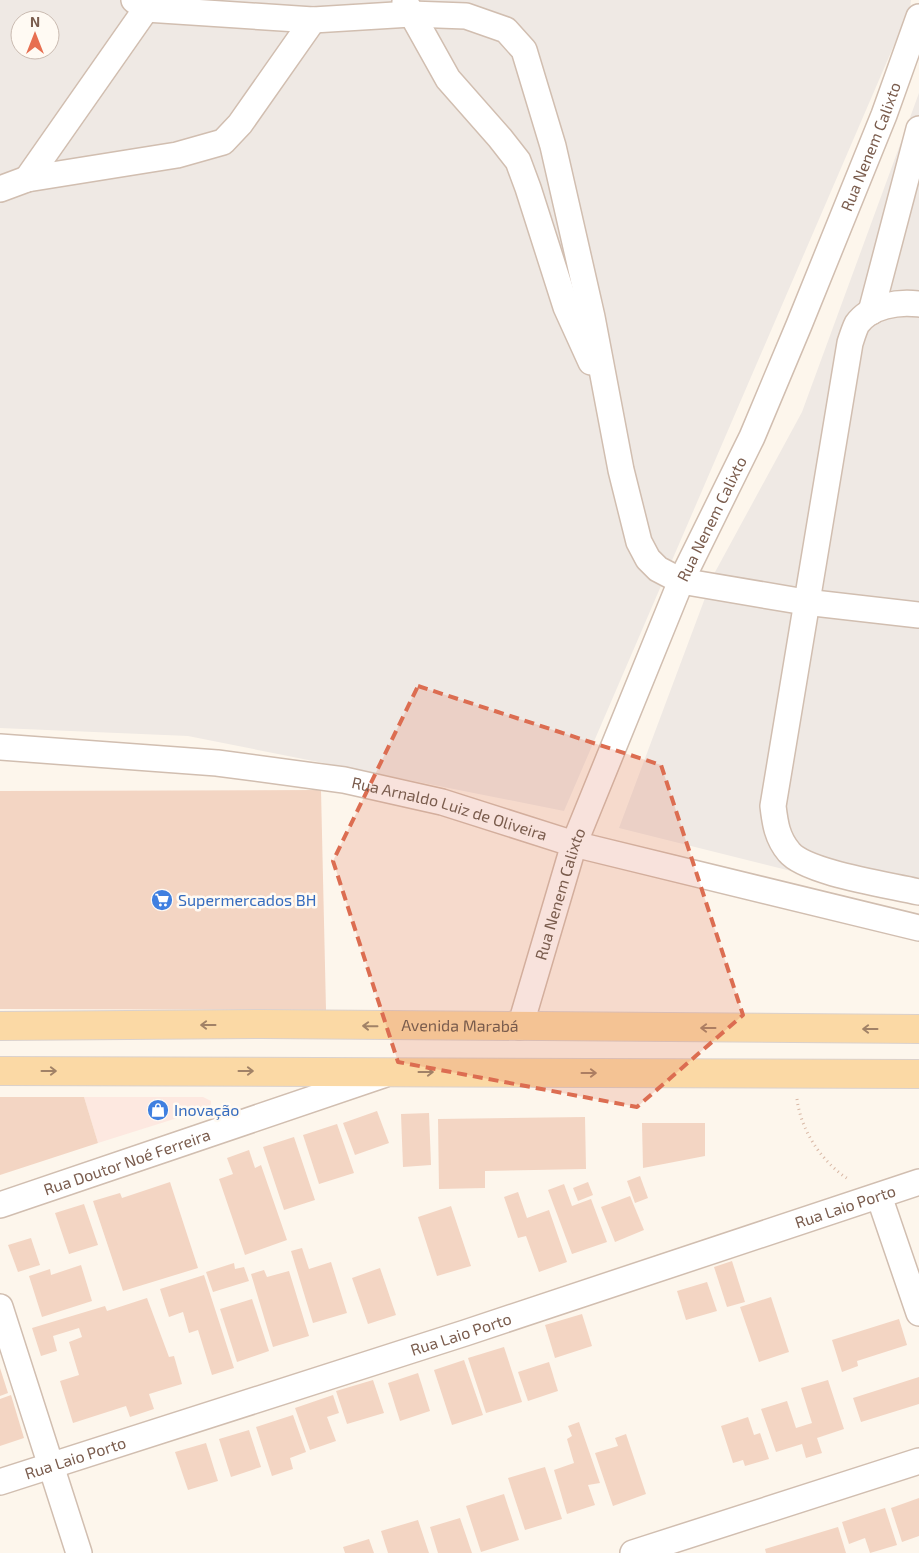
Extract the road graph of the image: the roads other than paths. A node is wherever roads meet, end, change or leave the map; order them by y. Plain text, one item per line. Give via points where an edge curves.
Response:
1 (140, 4) edge
2 (408, 7) edge
3 (919, 16) edge
4 (313, 20) junction
5 (919, 129) edge
6 (27, 179) junction
7 (0, 189) edge
8 (919, 304) edge
9 (870, 312) junction
10 (605, 391) junction
11 (681, 581) junction
12 (805, 602) junction
13 (919, 615) edge
14 (0, 747) edge
15 (574, 844) junction
16 (919, 892) edge
17 (919, 928) edge
18 (0, 1026) edge
19 (520, 1027) junction
20 (919, 1029) edge
21 (0, 1071) edge
22 (395, 1071) junction
23 (919, 1074) edge
24 (919, 1182) edge
25 (879, 1196) junction
26 (0, 1205) edge
27 (0, 1307) edge
28 (919, 1313) edge
29 (919, 1461) edge
30 (51, 1466) junction
31 (0, 1482) edge
32 (79, 1553) edge
33 (633, 1553) edge

1 - 4 street
1 - 6 street
2 - 4 street
2 - 10 street via 448,79 518,161 566,307
2 - 10 street via 466,16 506,30 524,50 553,146 592,317
3 - 11 street, Rua Nenem Calixto via 884,115 760,420
4 - 6 street via 240,124 223,142 177,154
5 - 9 street
6 - 7 street
8 - 9 street via 891,304
9 - 12 street via 857,324 850,343
10 - 11 street via 639,542 658,569
11 - 12 street
11 - 15 street, Rua Nenem Calixto
12 - 13 street
12 - 16 street via 773,806 780,838 790,853 802,862 823,870
14 - 15 street, Rua Arnaldo Luiz de Oliveira via 217,763 344,780 442,802
15 - 17 street, Rua Arnaldo Luiz de Oliveira
15 - 19 street, Rua Nenem Calixto
19 -> 18 main road, Avenida Marabá via 262,1024
20 -> 19 main road, Avenida Marabá
21 -> 22 main road
22 -> 23 main road
22 - 26 street, Rua Doutor Noé Ferreira
24 - 25 street, Rua Laio Porto
25 - 28 street
25 - 30 street, Rua Laio Porto
27 - 30 street
29 - 33 street
30 - 31 street, Rua Laio Porto
30 - 32 street

